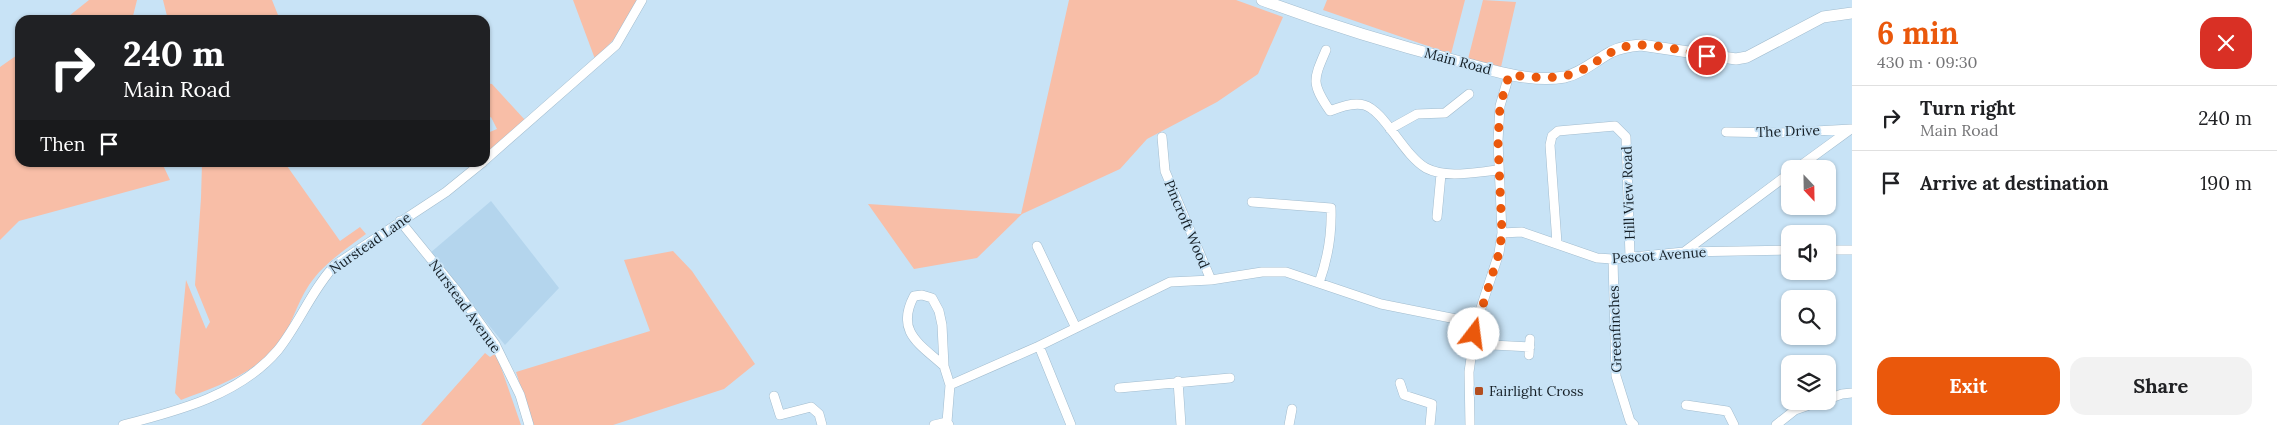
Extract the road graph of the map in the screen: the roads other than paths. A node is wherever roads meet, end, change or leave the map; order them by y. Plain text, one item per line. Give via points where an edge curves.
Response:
1 (642, 0) edge
2 (1262, 0) edge
3 (1852, 13) edge
4 (1326, 50) dead end
5 (1509, 75) junction
6 (1469, 94) dead end
7 (1390, 128) junction
8 (1851, 129) edge
9 (1726, 132) dead end
10 (1162, 137) dead end
11 (490, 156) edge
12 (1808, 160) edge
13 (477, 167) edge
14 (1499, 170) junction
15 (1441, 174) junction
16 (1781, 181) edge
17 (1252, 202) dead end
18 (1437, 217) dead end
19 (400, 221) junction
20 (1502, 233) junction
21 (1557, 243) junction
22 (1037, 246) dead end
23 (1781, 250) edge
24 (1836, 250) edge
25 (1852, 250) edge
26 (1684, 252) junction
27 (1630, 256) junction
28 (1613, 259) junction
29 (1211, 280) junction
30 (1319, 283) junction
31 (1476, 323) junction
32 (1076, 328) junction
33 (1473, 344) junction
34 (1039, 346) junction
35 (1530, 347) dead end
36 (944, 366) junction
37 (1230, 378) dead end
38 (1178, 381) junction
39 (1400, 383) dead end
40 (950, 386) junction
41 (1119, 388) dead end
42 (1852, 394) edge
43 (774, 396) dead end
44 (1836, 396) edge
45 (1686, 405) dead end
46 (1292, 409) dead end
47 (1795, 410) edge
48 (152, 421) edge
49 (948, 424) edge
50 (123, 425) edge
51 (529, 425) edge
52 (822, 425) edge
53 (934, 425) edge
54 (1071, 425) edge
55 (1182, 425) edge
56 (1289, 425) edge
57 (1430, 425) edge
58 (1470, 425) edge
59 (1634, 425) edge
60 (1734, 425) edge
61 (1776, 425) edge

1 - 11 street, Nurstead Lane via 616,45
2 - 5 main road, Main Road via 1357,33
3 - 5 main road, Main Road via 1822,17 1747,57 1736,59 1641,45 1626,46 1565,76
4 - 7 street via 1314,76 1319,94 1330,111 1353,104 1365,105
5 - 14 street via 1500,106
6 - 7 street via 1445,113 1417,114
7 - 15 street via 1411,156
8 - 9 street, The Drive
8 - 12 street, The Drive
10 - 29 street, Pincroft Wood via 1165,171
13 - 19 street, Nurstead Lane via 446,192
14 - 15 street
14 - 20 street
15 - 18 street
16 - 26 street
17 - 30 street via 1331,208 1329,252
19 - 48 street, Nurstead Lane via 335,265 321,280 278,350 247,379
19 - 51 street, Nurstead Avenue via 495,344 520,395
20 - 21 street, Pescot Avenue via 1522,232
20 - 31 street via 1499,253
21 - 27 street, Hill View Road via 1552,136 1558,131 1615,126 1626,137
21 - 28 street, Pescot Avenue via 1597,258
22 - 32 street
23 - 26 street, Pescot Avenue
24 - 25 street
26 - 27 street, Pescot Avenue
27 - 28 street, Pescot Avenue
28 - 59 street, Greenfinches via 1616,376
29 - 30 street, Pincroft Wood via 1262,272 1286,272
29 - 32 street, Pincroft Wood via 1170,282
30 - 31 street via 1381,304
31 - 33 street
32 - 34 street, Pincroft Wood
33 - 35 street
33 - 58 street via 1469,372
34 - 40 street, Pincroft Wood
34 - 54 street
36 - 36 street via 914,338 907,325 907,310 914,296 932,298 939,311
36 - 40 street
37 - 38 street
38 - 41 street
38 - 55 street
39 - 57 street via 1404,396 1432,404
40 - 49 street
42 - 44 street
43 - 52 street via 782,419 811,407 819,414
45 - 60 street via 1727,411
46 - 56 street
47 - 61 street
48 - 50 street, Nurstead Lane
49 - 53 street

